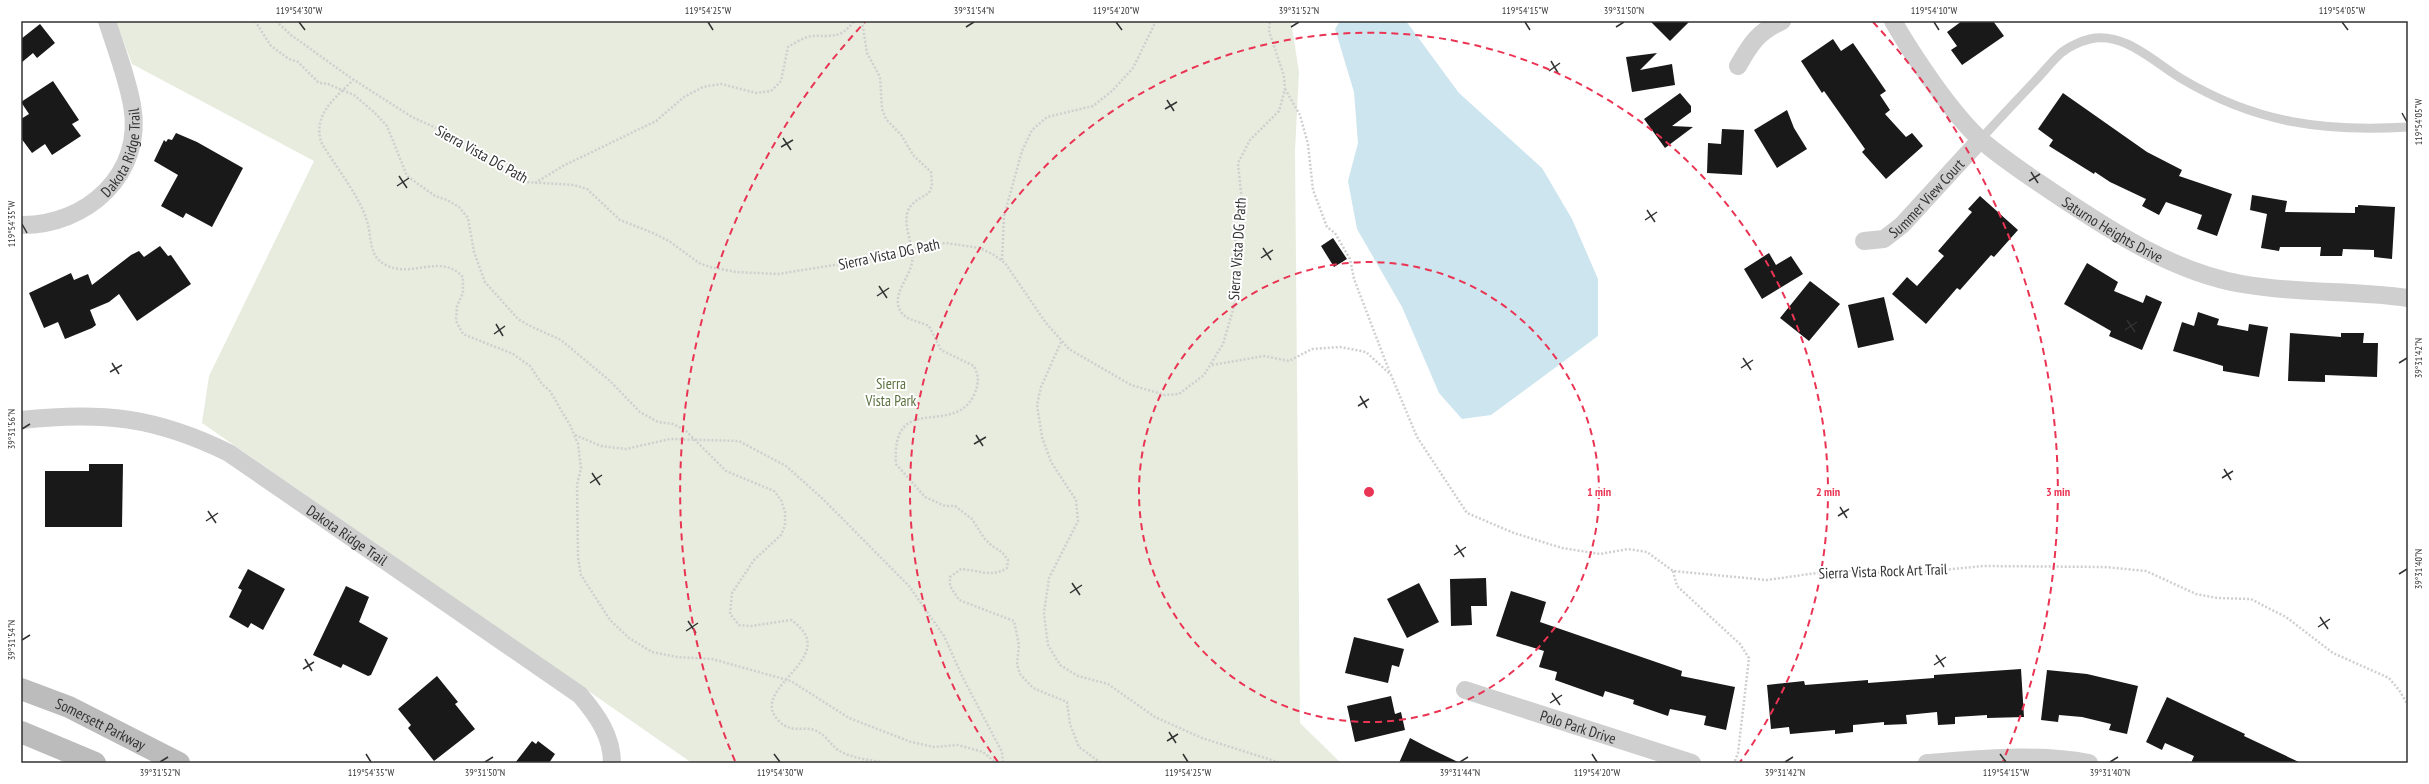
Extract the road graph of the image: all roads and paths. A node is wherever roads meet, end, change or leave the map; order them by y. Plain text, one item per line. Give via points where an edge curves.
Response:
1 (107, 21) edge
2 (255, 21) edge
3 (276, 21) edge
4 (854, 21) edge
5 (862, 21) edge
6 (1156, 21) edge
7 (1270, 21) edge
8 (1782, 21) edge
9 (1893, 21) edge
10 (1738, 66) dead end
11 (354, 79) junction
12 (1285, 89) junction
13 (342, 91) junction
14 (2408, 127) edge
15 (1980, 140) junction
16 (534, 183) junction
17 (21, 225) edge
18 (1864, 241) dead end
19 (913, 251) junction
20 (1002, 260) junction
21 (2408, 298) edge
22 (1061, 342) junction
23 (1211, 365) junction
24 (1391, 375) junction
25 (21, 420) edge
26 (574, 435) junction
27 (694, 438) junction
28 (1673, 571) junction
29 (785, 679) junction
30 (21, 689) edge
31 (1465, 690) dead end
32 (2408, 705) edge
33 (21, 732) edge
34 (1981, 761) edge
35 (95, 763) edge
36 (178, 763) edge
37 (612, 763) edge
38 (891, 763) edge
39 (996, 763) edge
40 (1003, 763) edge
41 (1101, 763) edge
42 (1280, 763) edge
43 (1692, 763) edge
44 (1734, 763) edge
45 (1927, 763) edge
46 (2089, 763) edge

1 - 17 street, Dakota Ridge Trail via 132,106 132,140 128,157 110,188 96,202 79,213 49,224
2 - 13 path via 271,46 289,59 298,62 319,83 328,84
3 - 11 path, Sierra Vista DG Path via 291,35
4 - 16 path via 844,32 826,38 812,36 788,47 781,81 771,91 756,93 721,84 703,87 684,97 656,121 563,166
5 - 19 path via 867,53 880,77 880,102 886,119 902,136 913,155 927,167 932,179 929,193 908,209 907,225
6 - 20 path via 1133,68 1112,91 1093,106 1046,117 1032,130 1022,151 1004,216
7 - 12 path, Sierra Vista DG Path via 1269,31 1284,76
8 - 10 street via 1769,27 1751,42
9 - 15 street, Saturno Heights Drive via 1924,70
11 - 13 path
11 - 16 path, Sierra Vista DG Path via 412,117 460,139 504,171 525,182
12 - 23 path, Sierra Vista DG Path via 1279,111 1250,140 1238,164 1242,203 1234,248 1235,303 1223,344
12 - 24 path via 1300,115 1308,144 1313,190 1327,227 1335,233 1350,259 1354,278
13 - 26 path via 322,113 318,128 321,142 367,220 372,254 383,264 398,270 443,265 456,269 463,277 463,293 457,306 456,321 463,334 513,354 530,366 562,410
13 - 27 path via 354,95 387,126 407,176 436,196 459,207 468,218 478,266 485,282 499,300 528,325 561,340 610,381 640,412 658,422 673,424
14 - 15 lane via 2362,130 2330,128 2267,117 2200,90 2130,46 2104,38 2091,39 2061,52
15 - 18 street, Summer View Court via 1902,225 1884,239
15 - 21 street, Saturno Heights Drive via 2104,226 2137,245 2189,268 2248,285 2315,293
16 - 19 path, Sierra Vista DG Path via 574,185 587,189 630,226 642,227 669,241 699,263 730,271 778,274
19 - 20 path, Sierra Vista DG Path via 946,242 980,248
19 - 41 path via 912,268 899,292 899,309 905,318 929,326 941,350 974,366 979,376 973,396 961,411 916,418 905,426 899,436 896,464 926,497 945,506 955,506 972,519 992,546 1002,552 1008,560 1007,568 1001,572 990,574 961,569 950,578 950,586 959,600 1014,621 1019,645 1017,664 1020,674 1032,688 1068,702 1070,724 1079,747
20 - 22 path, Sierra Vista DG Path
22 - 23 path, Sierra Vista DG Path via 1116,377 1143,390 1165,395 1179,394 1204,375
22 - 42 path via 1041,387 1037,405 1042,437 1052,462 1076,500 1078,521 1049,578 1044,613 1048,645 1060,665 1078,676 1108,684 1155,717 1202,738
23 - 24 path via 1264,356 1289,361 1312,349 1340,347 1366,352
24 - 28 path via 1417,436 1467,514 1514,533 1562,548 1600,554 1628,548 1647,552
25 - 37 street, Dakota Ridge Trail via 63,415 128,418 180,431 229,453 580,695 607,733
26 - 27 path via 601,446 626,449 670,439
26 - 29 path via 578,444 581,468 577,486 578,558 581,575 610,620 630,638 652,652 677,657 712,659
27 - 29 path via 726,471 736,477 764,485 774,491 781,500 785,512 781,535 754,560 737,583 729,604 730,614 739,625 751,626 790,620 800,627 808,640 807,650 802,661
27 - 40 path via 739,441 786,466 823,499 909,586 944,636 1002,752
28 - 32 path, Sierra Vista Rock Art Trail via 1767,580 1838,570 1903,574 1983,566 2105,567 2146,571 2196,594 2217,598 2250,599 2286,617 2333,653 2389,678
28 - 44 path via 1677,586 1740,644 1749,658 1738,753
29 - 38 path via 774,696 772,708 777,719 787,728 820,732 839,750 860,758
29 - 39 path via 809,691 849,718 911,742 934,747 958,745 983,752
30 - 36 main road, Somersett Parkway via 69,707
31 - 43 street, Polo Park Drive
33 - 35 main road
34 - 45 street
34 - 46 street via 2026,756

